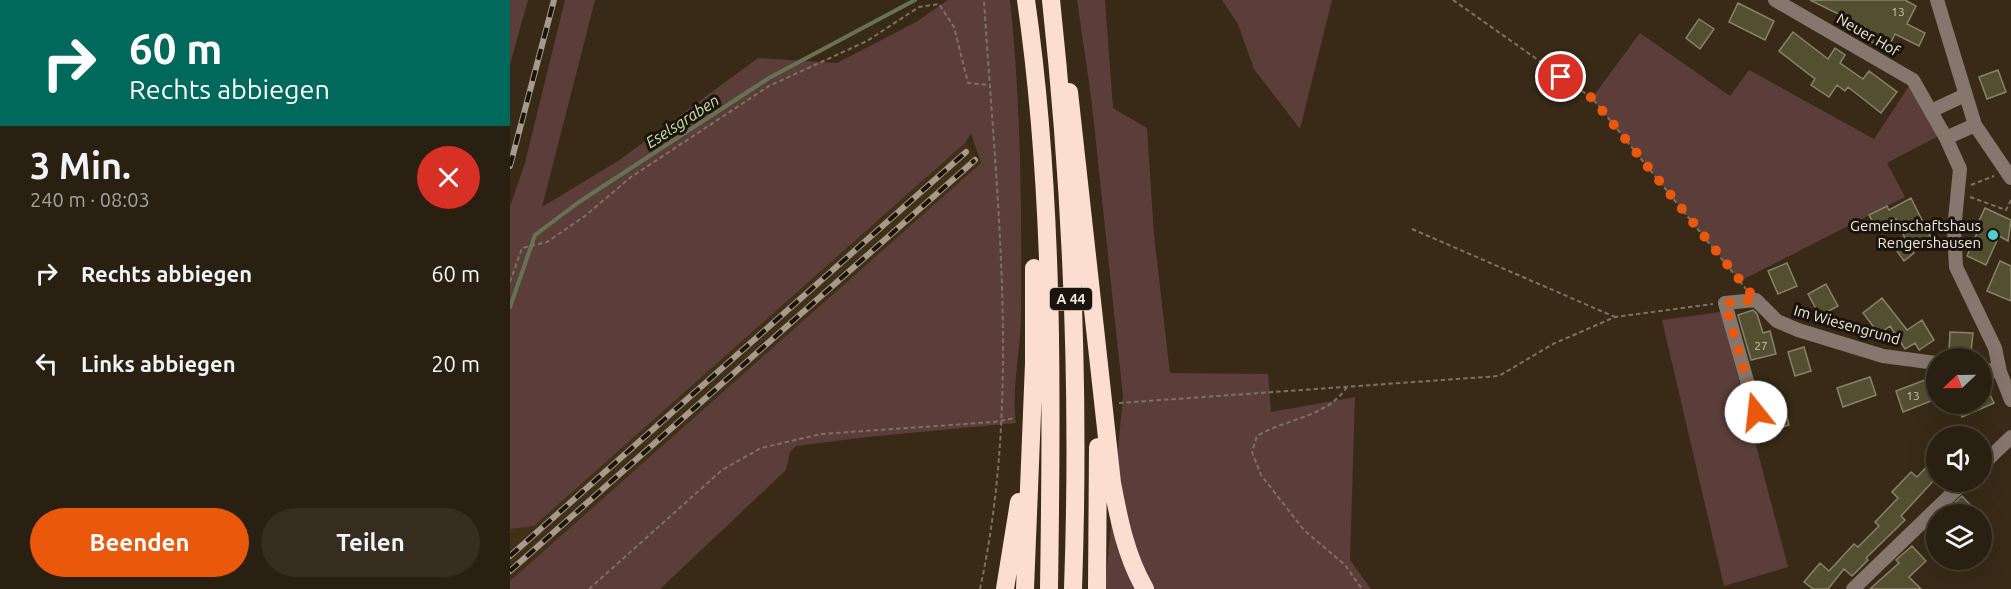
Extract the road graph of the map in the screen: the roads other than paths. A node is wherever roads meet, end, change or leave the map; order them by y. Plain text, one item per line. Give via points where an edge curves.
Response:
1 (1775, 0) edge
2 (1937, 0) edge
3 (1051, 5) edge
4 (1027, 7) edge
5 (1965, 95) junction
6 (1931, 111) junction
7 (1976, 125) junction
8 (1946, 138) junction
9 (2007, 173) edge
10 (1098, 358) junction
11 (1926, 362) edge
12 (1992, 371) edge
13 (2000, 372) junction
14 (2011, 399) edge
15 (1032, 427) junction
16 (1762, 434) dead end
17 (2011, 437) edge
18 (1992, 455) edge
19 (1954, 492) edge
20 (1005, 589) edge
21 (1025, 589) edge
22 (1048, 589) edge
23 (1073, 589) edge
24 (1097, 589) edge
25 (1145, 589) edge
26 (1853, 589) edge

1 - 6 street, Neuer Hof via 1913,80
2 - 5 street
3 - 10 highway via 1075,123
3 - 23 highway, A 44 via 1069,205 1074,383
4 - 15 highway via 1035,295
4 - 22 highway, A 44 via 1041,139 1046,250
5 - 6 street
5 - 7 street
6 - 8 street, Neuer Hof
7 - 8 street
7 - 9 street
8 - 13 street, Neuer Hof via 1960,169 1954,230 1956,267 1995,348
10 - 24 highway
10 - 25 highway via 1120,527 1131,563
11 - 16 street, Im Wiesengrund via 1883,356 1798,330 1777,321 1756,300 1725,303
12 - 13 street
13 - 14 street, Neuer Hof
15 - 20 highway
15 - 21 highway
17 - 18 street
19 - 26 street

